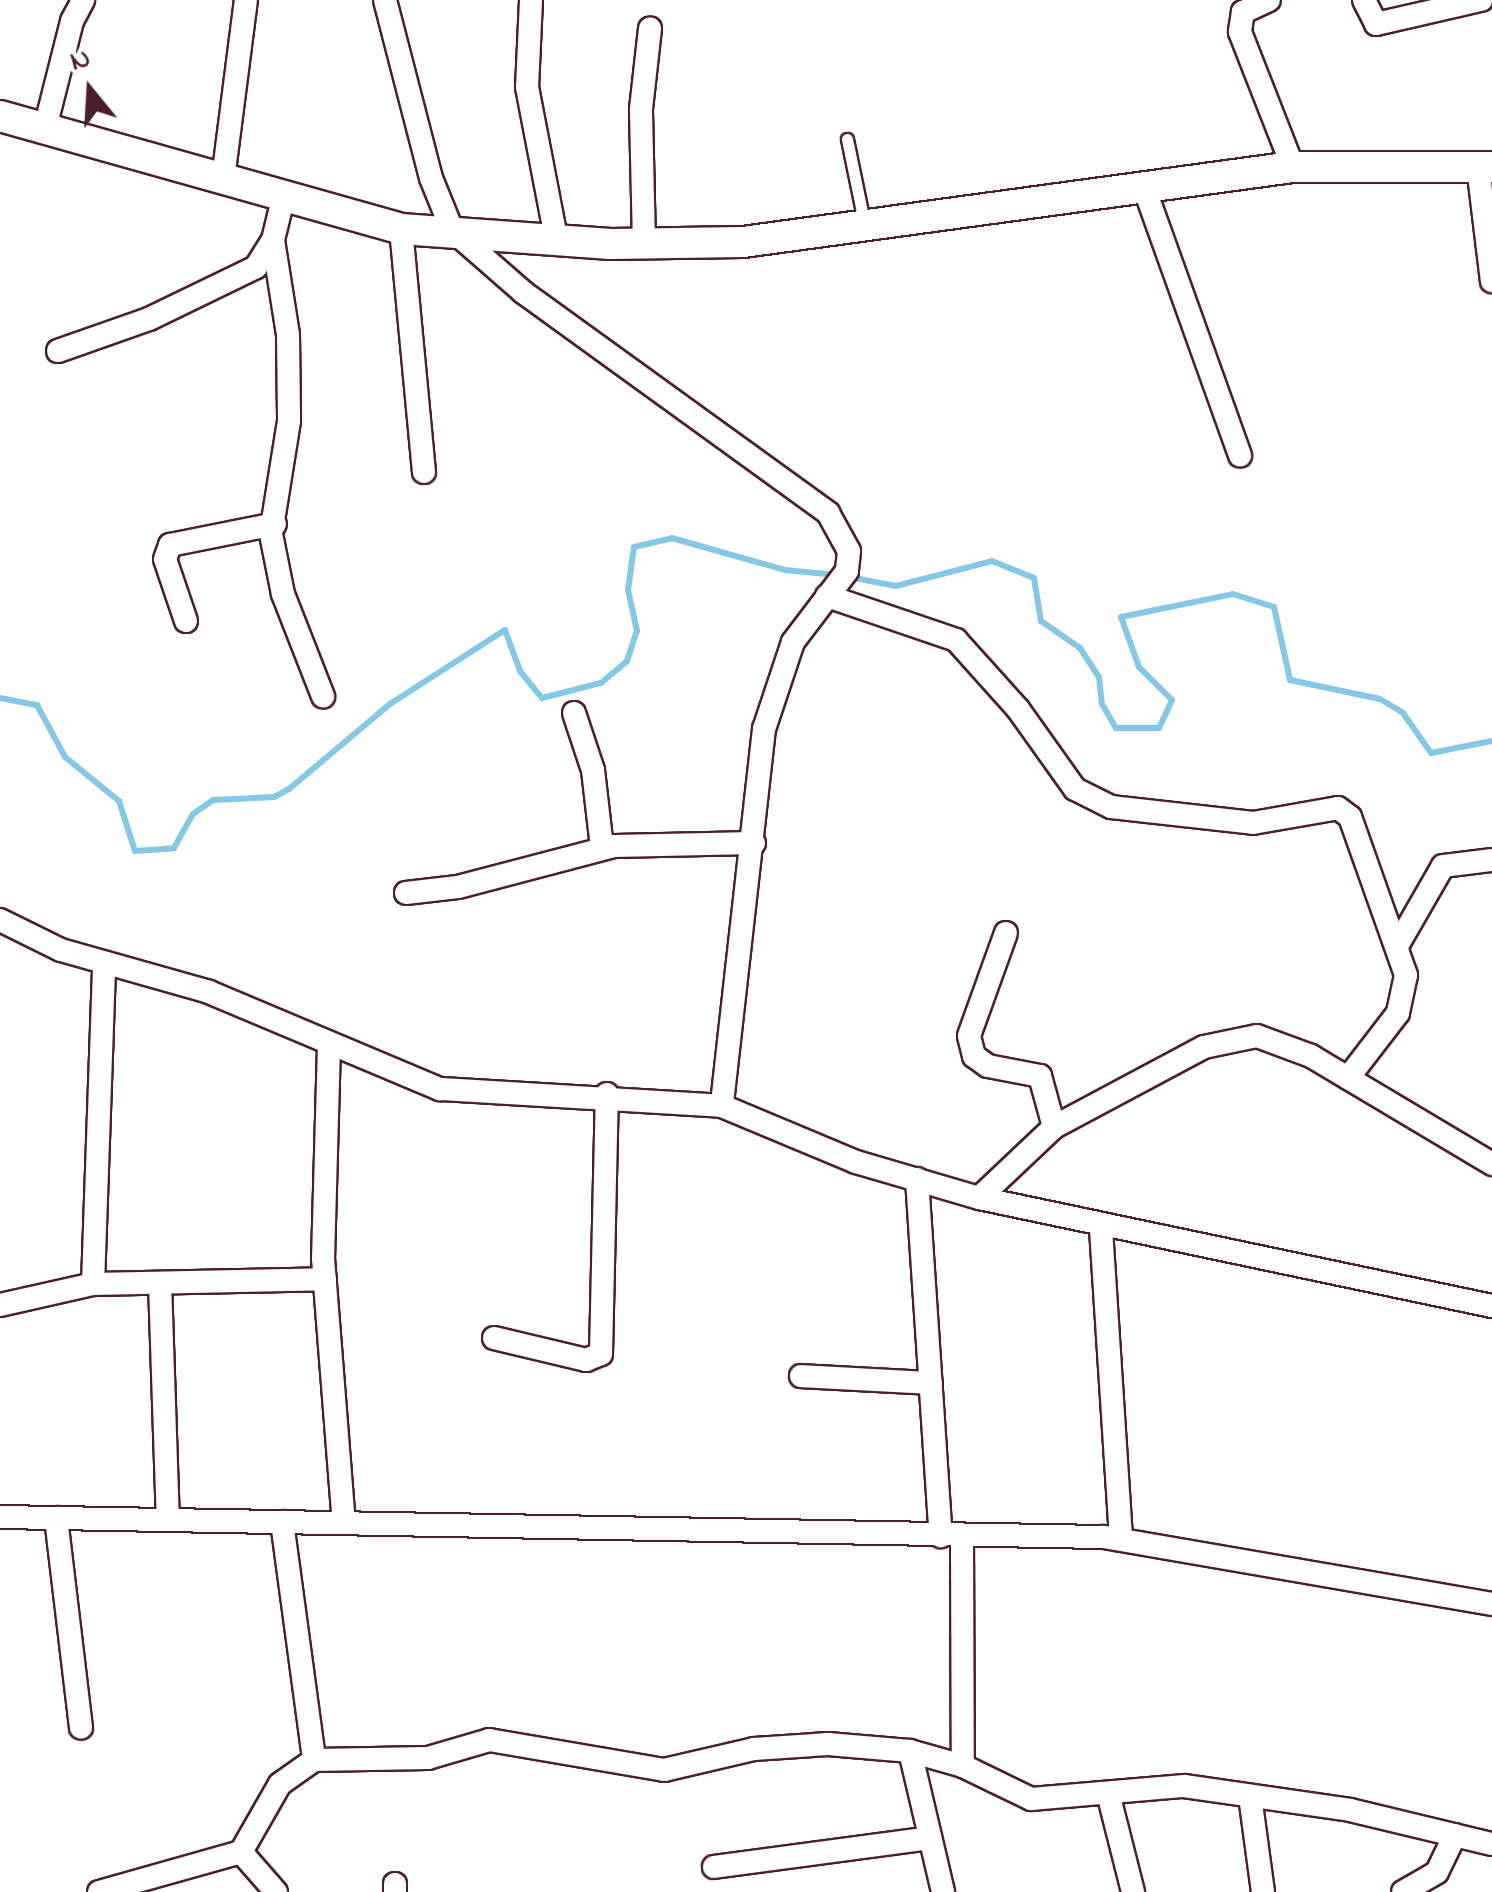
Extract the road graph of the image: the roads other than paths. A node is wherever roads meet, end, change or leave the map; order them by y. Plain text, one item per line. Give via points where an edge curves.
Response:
1 (83, 0) edge
2 (246, 0) edge
3 (385, 0) edge
4 (531, 0) edge
5 (1269, 0) edge
6 (1364, 0) edge
7 (1481, 0) edge
8 (650, 30) dead end
9 (0, 116) edge
10 (45, 128) junction
11 (847, 140) dead end
12 (1485, 166) edge
13 (1293, 167) junction
14 (223, 179) junction
15 (1145, 190) junction
16 (284, 199) junction
17 (865, 226) junction
18 (401, 229) junction
19 (452, 230) junction
20 (556, 238) junction
21 (273, 240) junction
22 (644, 244) junction
23 (1492, 281) edge
24 (58, 351) dead end
25 (1240, 456) dead end
26 (424, 472) dead end
27 (275, 524) junction
28 (827, 596) junction
29 (186, 621) dead end
30 (322, 696) dead end
31 (574, 713) dead end
32 (754, 842) junction
33 (602, 848) junction
34 (1492, 860) edge
35 (406, 893) dead end
36 (0, 920) edge
37 (1006, 933) dead end
38 (1397, 946) junction
39 (104, 962) junction
40 (329, 1045) junction
41 (1348, 1078) junction
42 (608, 1094) junction
43 (722, 1106) junction
44 (1054, 1127) junction
45 (1491, 1160) edge
46 (917, 1180) junction
47 (978, 1198) junction
48 (1101, 1229) junction
49 (324, 1279) junction
50 (160, 1283) junction
51 (92, 1284) junction
52 (0, 1304) edge
53 (1492, 1306) edge
54 (494, 1338) dead end
55 (800, 1376) dead end
56 (931, 1383) junction
57 (0, 1517) edge
58 (56, 1518) junction
59 (168, 1520) junction
60 (282, 1522) junction
61 (344, 1522) junction
62 (951, 1536) junction
63 (1121, 1539) junction
64 (1492, 1604) edge
65 (81, 1728) dead end
66 (910, 1751) junction
67 (314, 1760) junction
68 (963, 1766) junction
69 (1250, 1796) junction
70 (1109, 1797) junction
71 (1455, 1835) junction
72 (930, 1838) junction
73 (1492, 1844) edge
74 (241, 1852) junction
75 (714, 1867) dead end
76 (99, 1892) edge
77 (276, 1892) edge
78 (942, 1892) edge
79 (1132, 1892) edge
80 (1262, 1892) edge
81 (1403, 1892) edge

1 - 10 street
2 - 14 street
3 - 19 street via 431,178
4 - 20 street via 527,87
5 - 13 street via 1243,12 1240,32
6 - 7 street via 1376,24
8 - 22 street via 641,109
9 - 10 street
10 - 14 street
11 - 17 lane
12 - 13 street
12 - 23 street
13 - 15 street
14 - 16 street
15 - 17 street
15 - 25 street
16 - 18 street
16 - 21 street
17 - 22 street via 743,242
18 - 19 street
18 - 26 street
19 - 20 street
19 - 28 street via 523,292 828,513 846,540 846,572
20 - 22 street
21 - 24 street via 244,274 149,319
21 - 27 street via 288,336 289,421
27 - 29 street via 170,545 165,559
27 - 30 street via 283,594
28 - 32 street via 793,642 775,684
28 - 38 street via 956,640 1018,709 1075,788 1111,807 1253,823 1338,808 1359,834
31 - 33 street via 593,770
32 - 33 street via 675,840
32 - 43 street
33 - 35 street via 458,887
34 - 38 street via 1458,860 1439,869
36 - 39 street
37 - 44 street via 968,1036 988,1066 1040,1076
38 - 41 street via 1404,998
39 - 40 street via 209,992
39 - 51 street
40 - 42 street via 460,1094
40 - 49 street
41 - 44 street via 1284,1043 1236,1038 1181,1058
41 - 45 street
42 - 43 street
42 - 54 street via 601,1354 586,1360
43 - 46 street
44 - 47 street
46 - 47 street
46 - 56 street
47 - 48 street
48 - 53 street
48 - 63 street
49 - 50 street
49 - 61 street
50 - 51 street
50 - 59 street
51 - 52 street
55 - 56 street
56 - 62 street
57 - 58 street
58 - 59 street
58 - 65 street
59 - 60 street
60 - 61 street
60 - 67 street
61 - 62 street
62 - 63 street
62 - 68 street
63 - 64 street
66 - 67 street via 773,1748 664,1770 489,1740 428,1758
66 - 68 street
66 - 72 street
67 - 74 street via 280,1784
68 - 70 street via 1031,1799
69 - 70 street via 1168,1785
69 - 71 street
69 - 80 street
70 - 79 street
71 - 73 street
71 - 81 street via 1438,1872
72 - 75 street
72 - 78 street
74 - 76 street
74 - 77 street

